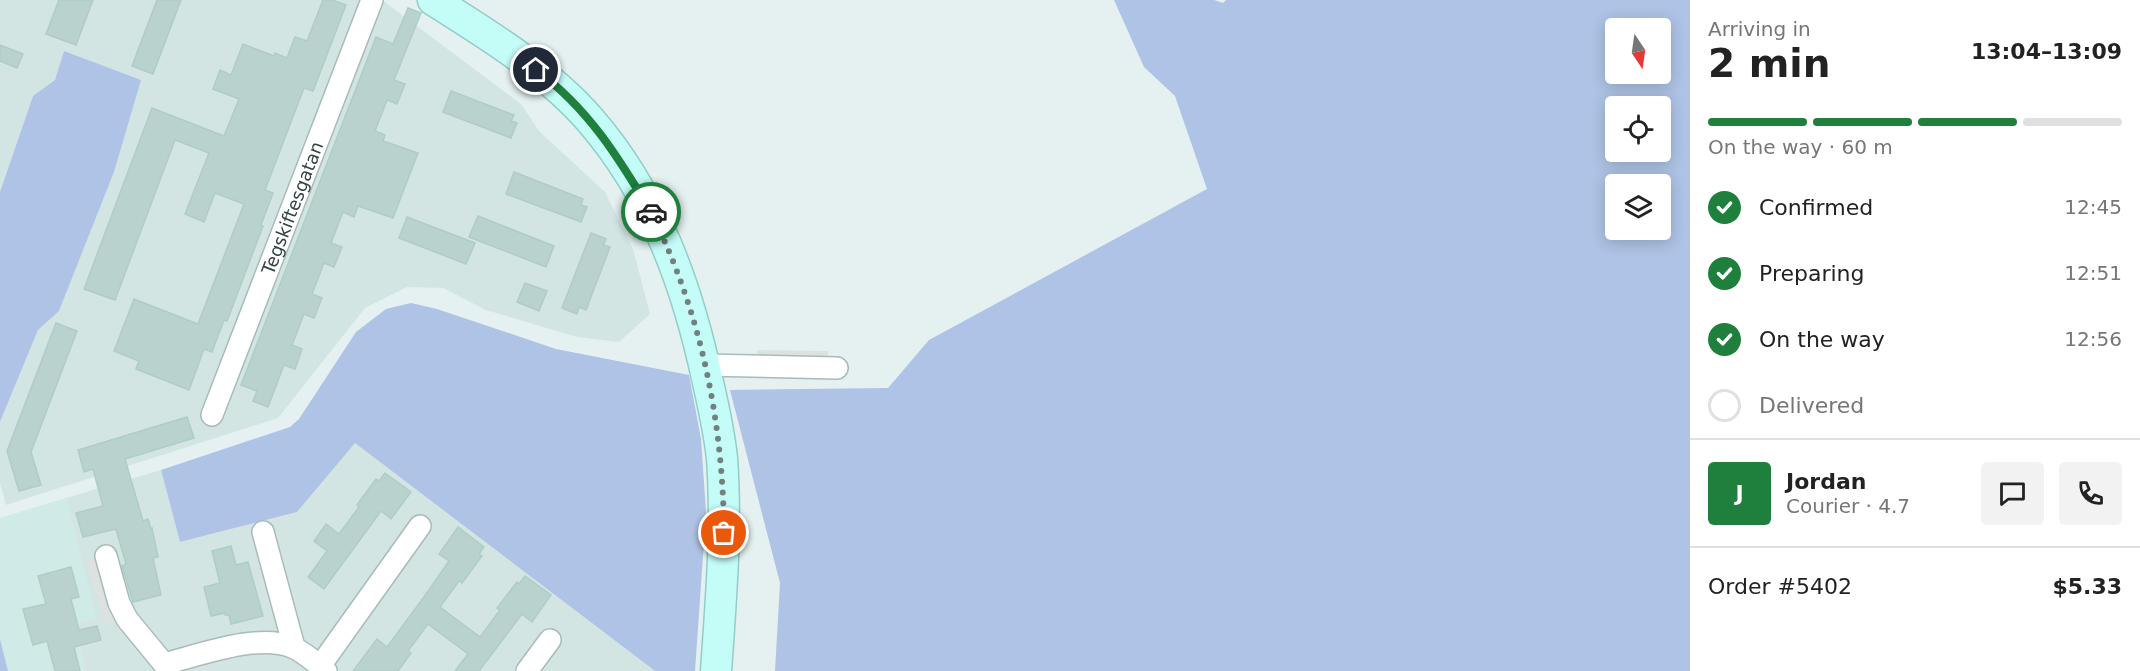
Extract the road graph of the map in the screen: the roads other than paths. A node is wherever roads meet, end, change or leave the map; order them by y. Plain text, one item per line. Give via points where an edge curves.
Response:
1 (372, 0) edge
2 (433, 0) edge
3 (705, 365) junction
4 (837, 368) dead end
5 (212, 416) dead end
6 (420, 526) dead end
7 (263, 532) dead end
8 (106, 556) dead end
9 (550, 640) dead end
10 (294, 647) junction
11 (323, 668) edge
12 (527, 671) edge
13 (716, 671) edge

1 - 5 street, Tegskiftesgatan
2 - 3 street via 554,84 591,121 652,212 677,266
3 - 4 street
3 - 13 street via 722,456 724,493
6 - 11 street
7 - 10 street
8 - 10 street via 127,619 164,664 252,642 273,641
9 - 12 street
10 - 11 street

